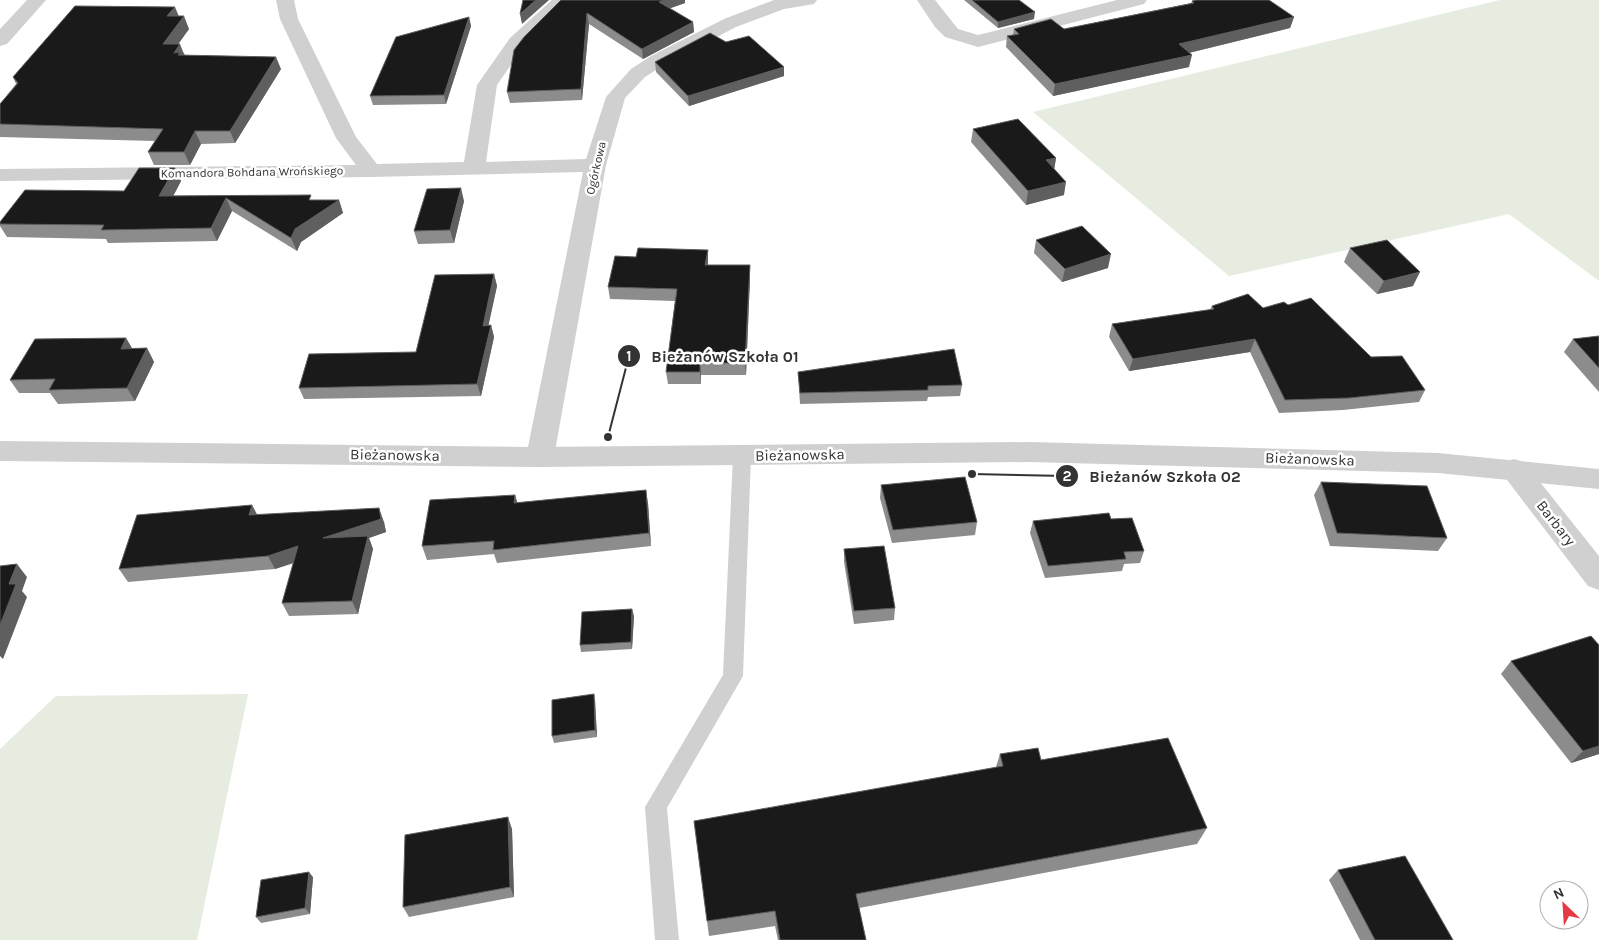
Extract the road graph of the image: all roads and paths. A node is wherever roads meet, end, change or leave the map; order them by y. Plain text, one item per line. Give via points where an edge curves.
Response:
1 (37, 0) edge
2 (285, 0) edge
3 (562, 0) edge
4 (808, 0) edge
5 (926, 0) edge
6 (1138, 0) edge
7 (0, 40) edge
8 (595, 165) junction
9 (474, 168) junction
10 (371, 171) junction
11 (0, 175) edge
12 (0, 451) edge
13 (742, 456) junction
14 (540, 457) junction
15 (1514, 468) junction
16 (1599, 479) edge
17 (1599, 578) edge
18 (667, 940) edge

1 - 7 street
2 - 10 street via 289,19 346,138
3 - 9 street via 517,42 487,85
4 - 8 street, Ogórkowa via 780,4 730,23 638,73 616,97
5 - 6 street via 949,33 978,41
8 - 9 street, Komandora Bohdana Wrońskiego
8 - 14 street, Ogórkowa
9 - 10 street, Komandora Bohdana Wrońskiego
10 - 11 street, Komandora Bohdana Wrońskiego
12 - 14 street, Bieżanowska
13 - 14 street, Bieżanowska
13 - 15 street, Bieżanowska via 1030,452
13 - 18 lane via 733,676 656,806
15 - 16 street, Bieżanowska
15 - 17 street, Barbary

